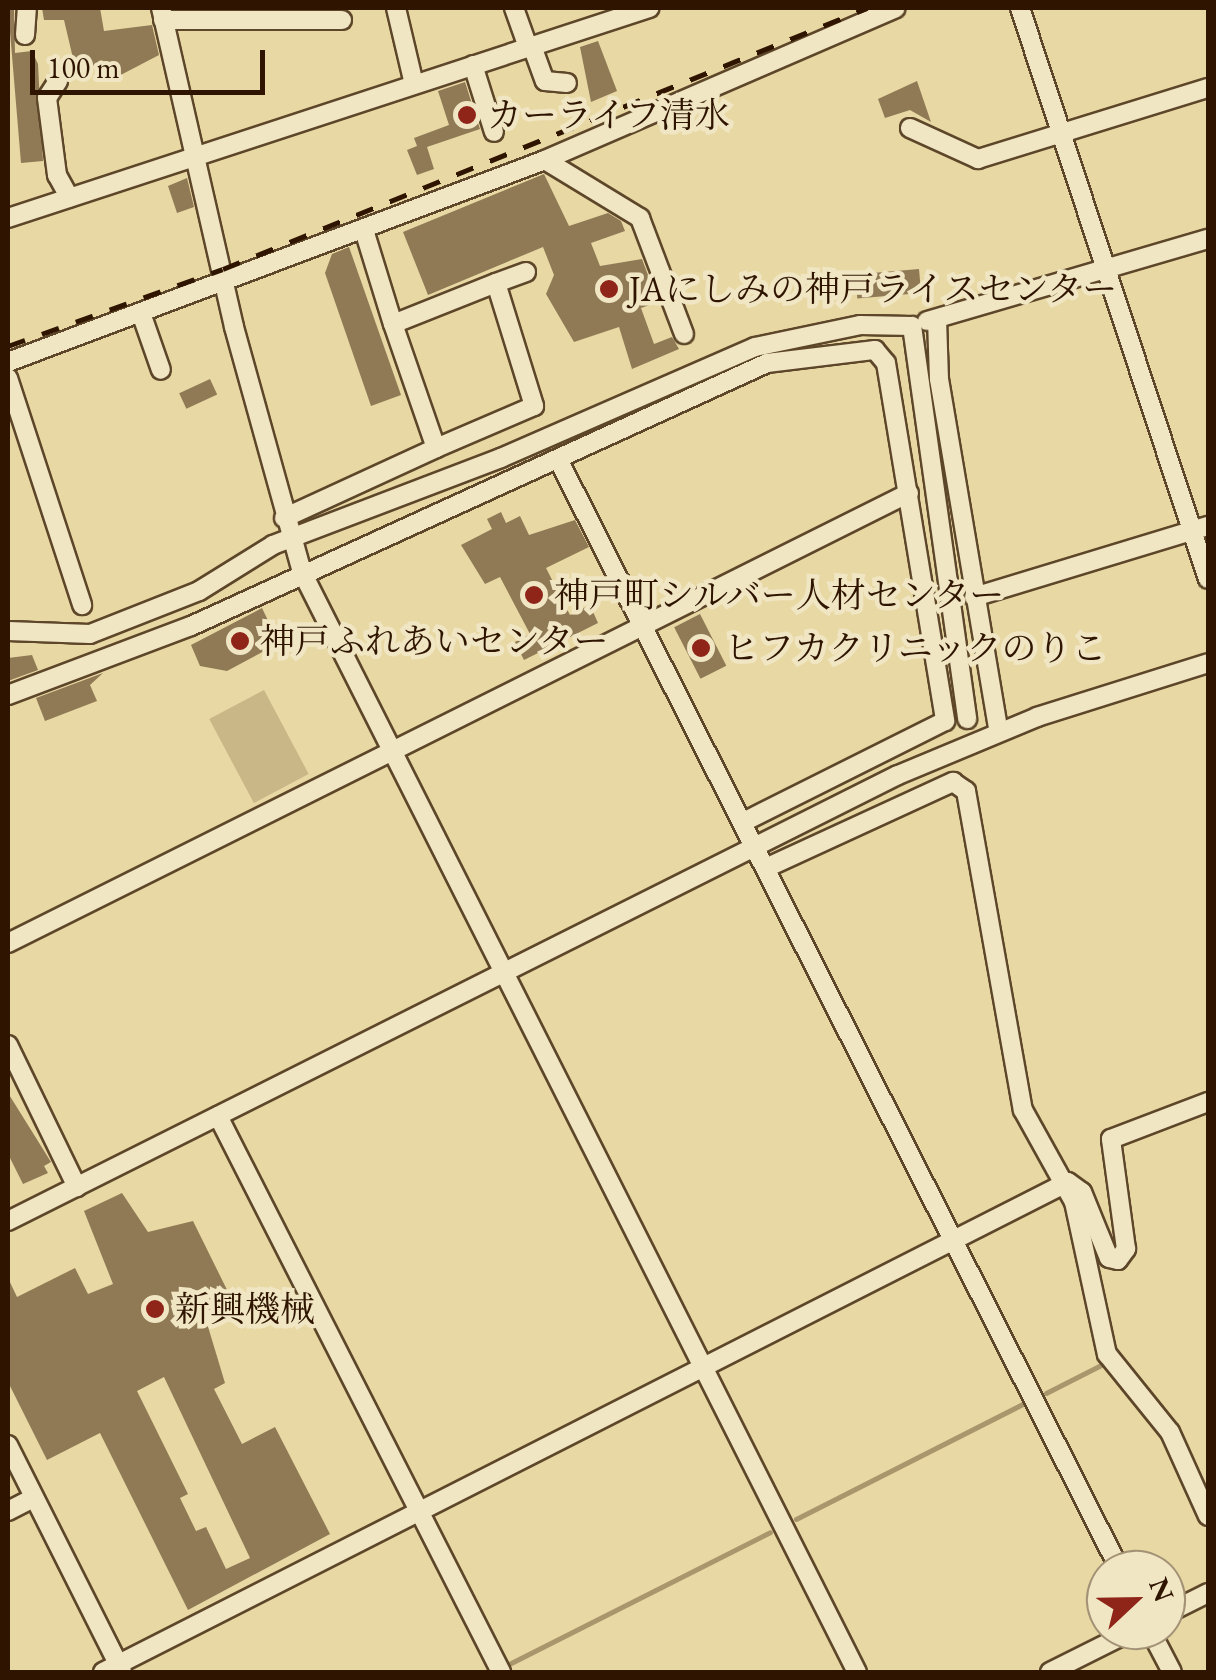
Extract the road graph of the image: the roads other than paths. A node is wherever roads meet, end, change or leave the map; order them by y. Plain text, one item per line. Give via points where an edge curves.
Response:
1 (27, 8) edge
2 (396, 8) edge
3 (514, 8) edge
4 (649, 8) edge
5 (896, 8) edge
6 (1026, 9) edge
7 (162, 14) edge
8 (342, 20) dead end
9 (25, 35) dead end
10 (530, 46) junction
11 (472, 65) junction
12 (58, 81) dead end
13 (567, 83) dead end
14 (414, 84) junction
15 (1208, 88) edge
16 (910, 128) dead end
17 (494, 132) dead end
18 (1062, 136) junction
19 (196, 156) junction
20 (546, 160) junction
21 (70, 198) junction
22 (8, 218) edge
23 (364, 230) junction
24 (1208, 239) edge
25 (1106, 271) junction
26 (526, 272) dead end
27 (225, 282) junction
28 (496, 283) junction
29 (141, 313) junction
30 (937, 318) junction
31 (393, 324) junction
32 (912, 326) junction
33 (684, 334) dead end
34 (8, 362) edge
35 (161, 370) dead end
36 (8, 378) edge
37 (436, 448) junction
38 (558, 459) junction
39 (909, 493) junction
40 (284, 518) junction
41 (1200, 528) edge
42 (290, 539) junction
43 (302, 572) junction
44 (1208, 580) edge
45 (974, 596) junction
46 (82, 605) dead end
47 (645, 627) junction
48 (8, 630) edge
49 (1208, 664) edge
50 (8, 695) edge
51 (967, 719) dead end
52 (999, 732) junction
53 (390, 756) junction
54 (743, 822) junction
55 (755, 844) junction
56 (768, 866) junction
57 (8, 944) edge
58 (501, 973) junction
59 (8, 1045) edge
60 (1208, 1102) edge
61 (218, 1116) junction
62 (1068, 1182) junction
63 (77, 1187) junction
64 (8, 1222) edge
65 (955, 1240) junction
66 (702, 1366) junction
67 (8, 1445) edge
68 (34, 1498) junction
69 (419, 1510) junction
70 (8, 1512) edge
71 (1208, 1516) edge
72 (1110, 1550) edge
73 (1094, 1650) edge
74 (114, 1670) edge
75 (501, 1672) edge
76 (857, 1672) edge
77 (1050, 1672) edge

1 - 9 street
2 - 14 street
3 - 10 street
4 - 10 street
5 - 20 street
6 - 18 street
7 - 8 street
7 - 19 street
10 - 11 street
10 - 13 street via 546,81
11 - 14 street
11 - 17 street
12 - 21 street via 48,98 57,175
14 - 19 street
15 - 18 street
16 - 18 street via 978,159
18 - 25 street
19 - 21 street
19 - 27 street
20 - 23 street
20 - 33 street via 640,218
21 - 22 street
23 - 27 street
23 - 31 street
24 - 25 street
25 - 30 street
25 - 41 street
26 - 28 street
27 - 29 street
27 - 40 street
28 - 31 street
28 - 37 street via 534,406
29 - 34 street
29 - 35 street
30 - 32 street
30 - 45 street via 939,379
31 - 37 street
32 - 42 street via 860,325 755,347
32 - 51 street
36 - 46 street
37 - 40 street
38 - 39 street via 767,363 875,350 886,362
38 - 43 street
38 - 47 street
39 - 47 street
39 - 54 street via 945,721
40 - 42 street
41 - 44 street
41 - 45 street
42 - 43 street
42 - 48 street via 200,591 90,634
43 - 50 street via 191,626
43 - 53 street
45 - 52 street
47 - 53 street
47 - 54 street
49 - 52 street
52 - 55 street
53 - 57 street
53 - 58 street
54 - 55 street
55 - 56 street
55 - 58 street
56 - 62 street via 953,782 966,792 1023,1110 1049,1168
56 - 65 street
58 - 61 street
58 - 66 street
59 - 63 street
60 - 62 street via 1111,1139 1125,1236 1118,1260 1109,1258 1082,1192
61 - 63 street
61 - 69 street
62 - 65 street
62 - 71 street via 1107,1354 1170,1432
63 - 64 street
65 - 66 street
65 - 72 street
66 - 69 street
66 - 76 street
67 - 68 street
68 - 70 street
68 - 74 street
69 - 74 street
69 - 75 street
73 - 77 street

